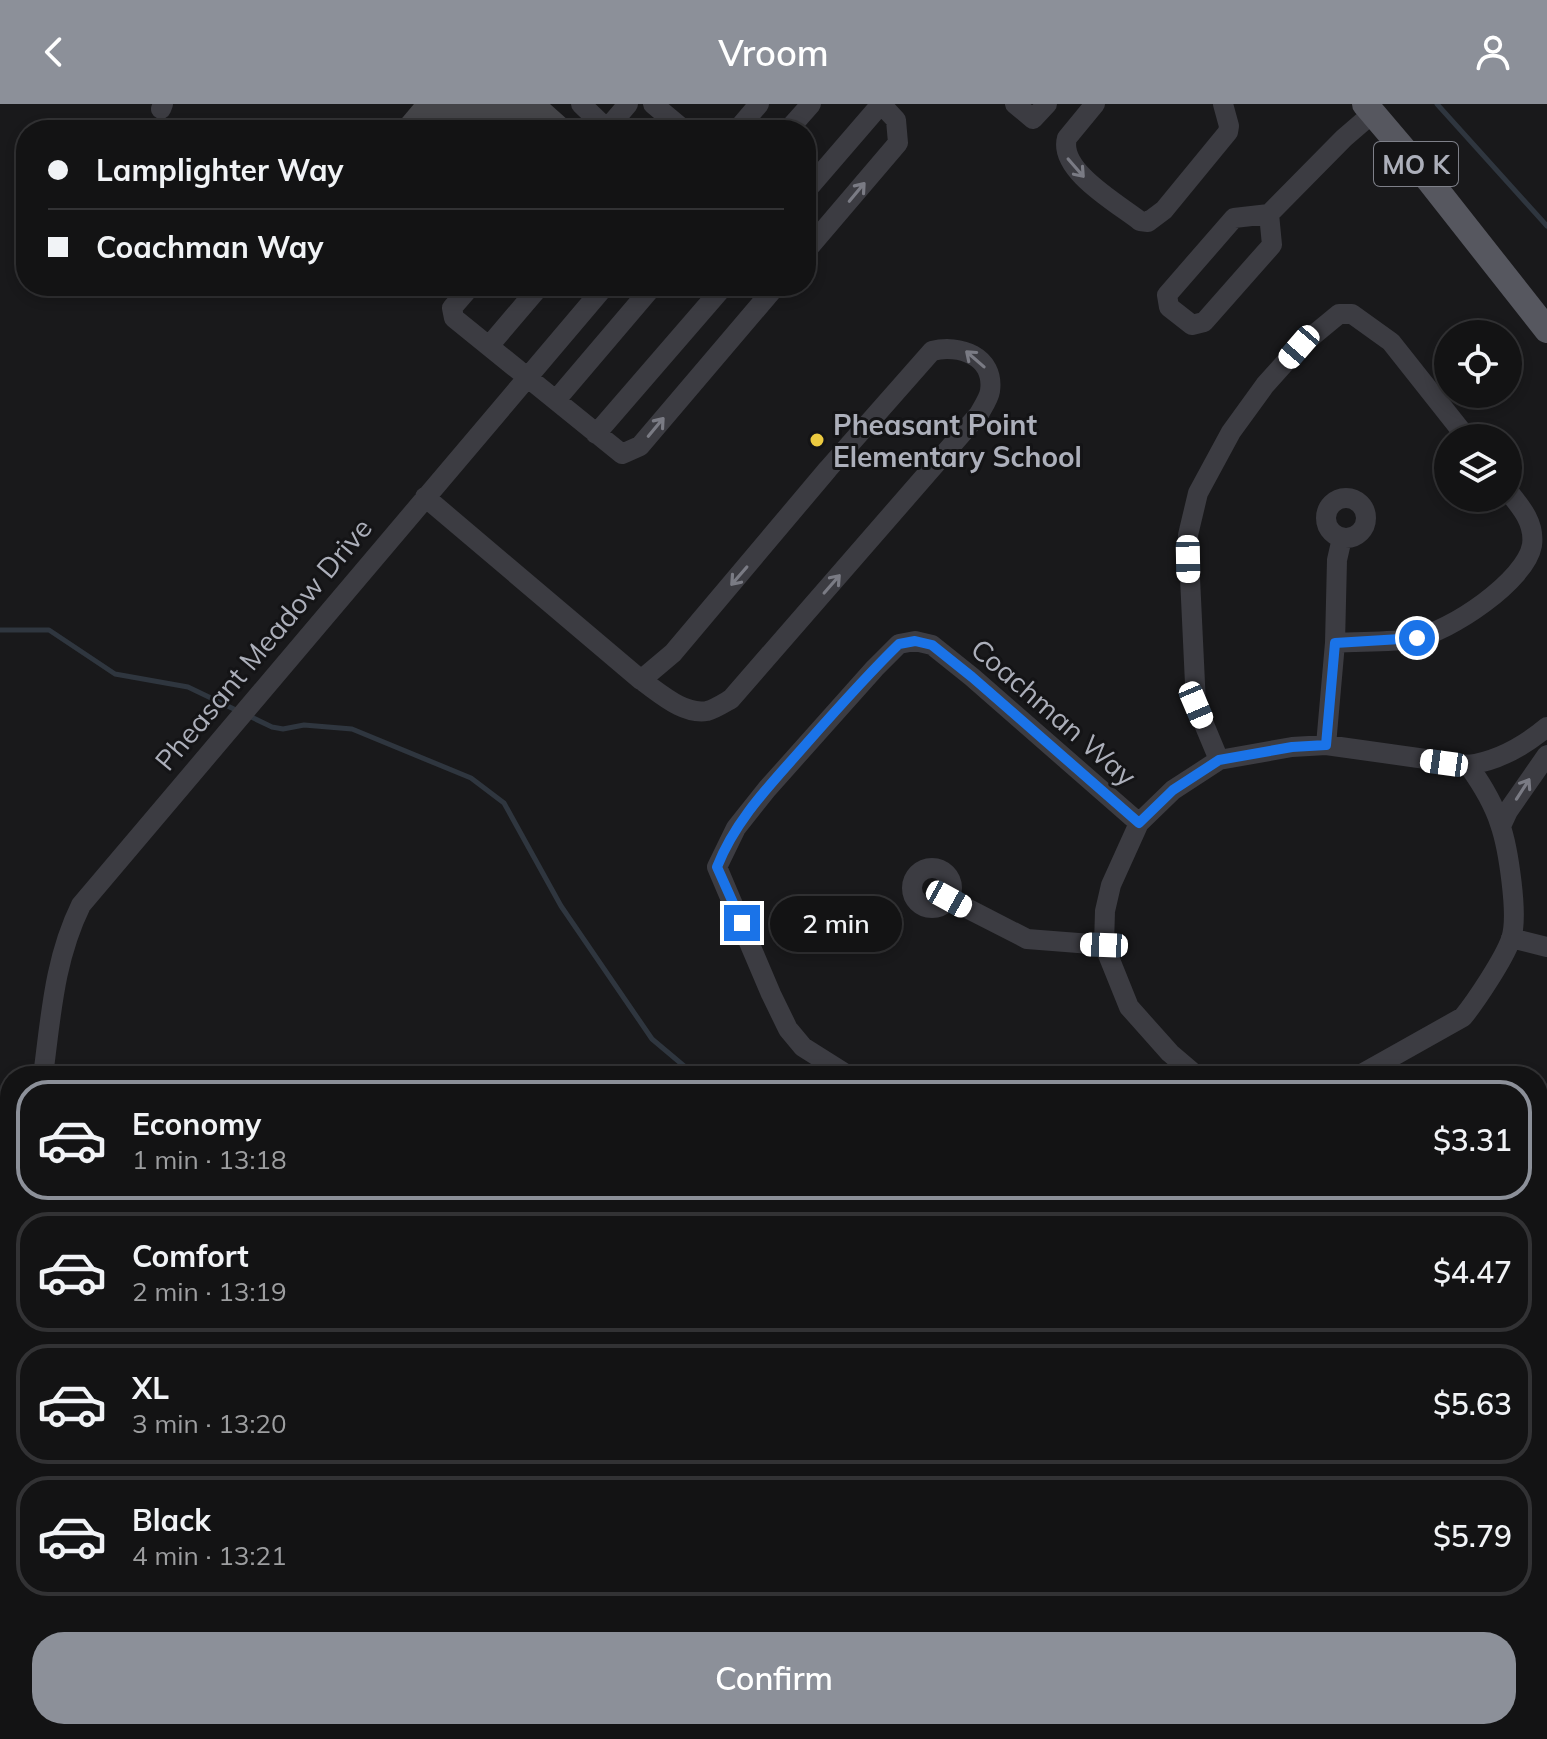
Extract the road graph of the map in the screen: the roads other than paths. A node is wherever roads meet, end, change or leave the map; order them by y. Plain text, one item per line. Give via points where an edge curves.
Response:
1 (581, 104) edge
2 (628, 104) edge
3 (653, 104) edge
4 (759, 104) edge
5 (811, 104) edge
6 (881, 104) edge
7 (1015, 104) edge
8 (1047, 104) edge
9 (1095, 104) edge
10 (1223, 104) edge
11 (1369, 108) edge
12 (597, 120) edge
13 (614, 120) edge
14 (669, 120) edge
15 (745, 120) edge
16 (797, 120) edge
17 (816, 179) edge
18 (1269, 214) junction
19 (816, 239) edge
20 (462, 296) edge
21 (532, 296) edge
22 (597, 296) edge
23 (644, 296) edge
24 (715, 296) edge
25 (768, 296) edge
26 (1547, 330) edge
27 (489, 346) junction
28 (527, 378) junction
29 (556, 400) junction
30 (1456, 424) edge
31 (596, 434) junction
32 (425, 497) junction
33 (1522, 509) edge
34 (1342, 538) dead end
35 (1335, 643) junction
36 (641, 680) junction
37 (1547, 727) edge
38 (1527, 743) junction
39 (1326, 745) junction
40 (1544, 757) edge
41 (1219, 760) junction
42 (1468, 765) junction
43 (1139, 823) junction
44 (1501, 826) junction
45 (949, 899) dead end
46 (1511, 938) junction
47 (1104, 945) junction
48 (1547, 947) edge
49 (44, 1066) edge
50 (833, 1066) edge
51 (1185, 1066) edge
52 (1376, 1066) edge

1 - 12 street
2 - 13 street
3 - 14 street
4 - 15 street
5 - 16 street
6 - 17 street
19 -> 6 street via 898,143 896,120
7 - 8 street via 1033,119
9 -> 10 street via 1067,138 1068,161 1140,221 1148,222 1228,132
11 - 18 street
11 - 26 main road, MO K
18 - 18 street via 1272,245 1204,322 1192,325 1169,307 1167,295 1234,218
20 - 27 street via 452,308 454,318
21 - 27 street
22 - 28 street, Pheasant Meadow Drive
23 - 29 street
24 - 31 street
31 -> 25 street via 622,454 640,446
27 - 28 street
28 - 29 street
28 - 32 street, Pheasant Meadow Drive
29 - 31 street
30 - 41 street via 1391,342 1352,314 1339,314 1265,385 1231,432 1198,493 1188,535 1196,705
32 - 36 street
32 - 49 street, Pheasant Meadow Drive via 81,905 58,961
33 - 35 street via 1532,543 1528,559 1474,612 1417,638
34 - 35 street
35 - 39 street
36 -> 36 street via 692,710 708,711 731,699 979,414 990,393 990,375 980,359 965,350 932,351 673,653
37 - 38 street
38 - 40 street
38 - 42 street
39 - 41 street
39 - 42 street
44 -> 40 street
41 - 43 street via 1173,790
42 - 44 street
43 - 47 street via 1111,885
43 - 50 street, Coachman Way via 932,645 899,644 767,789 736,828 717,867 788,1029 803,1047
44 - 46 street via 1514,902
45 - 47 street via 1027,939
46 - 48 street
46 - 52 street via 1463,1017
47 - 51 street via 1129,1007

